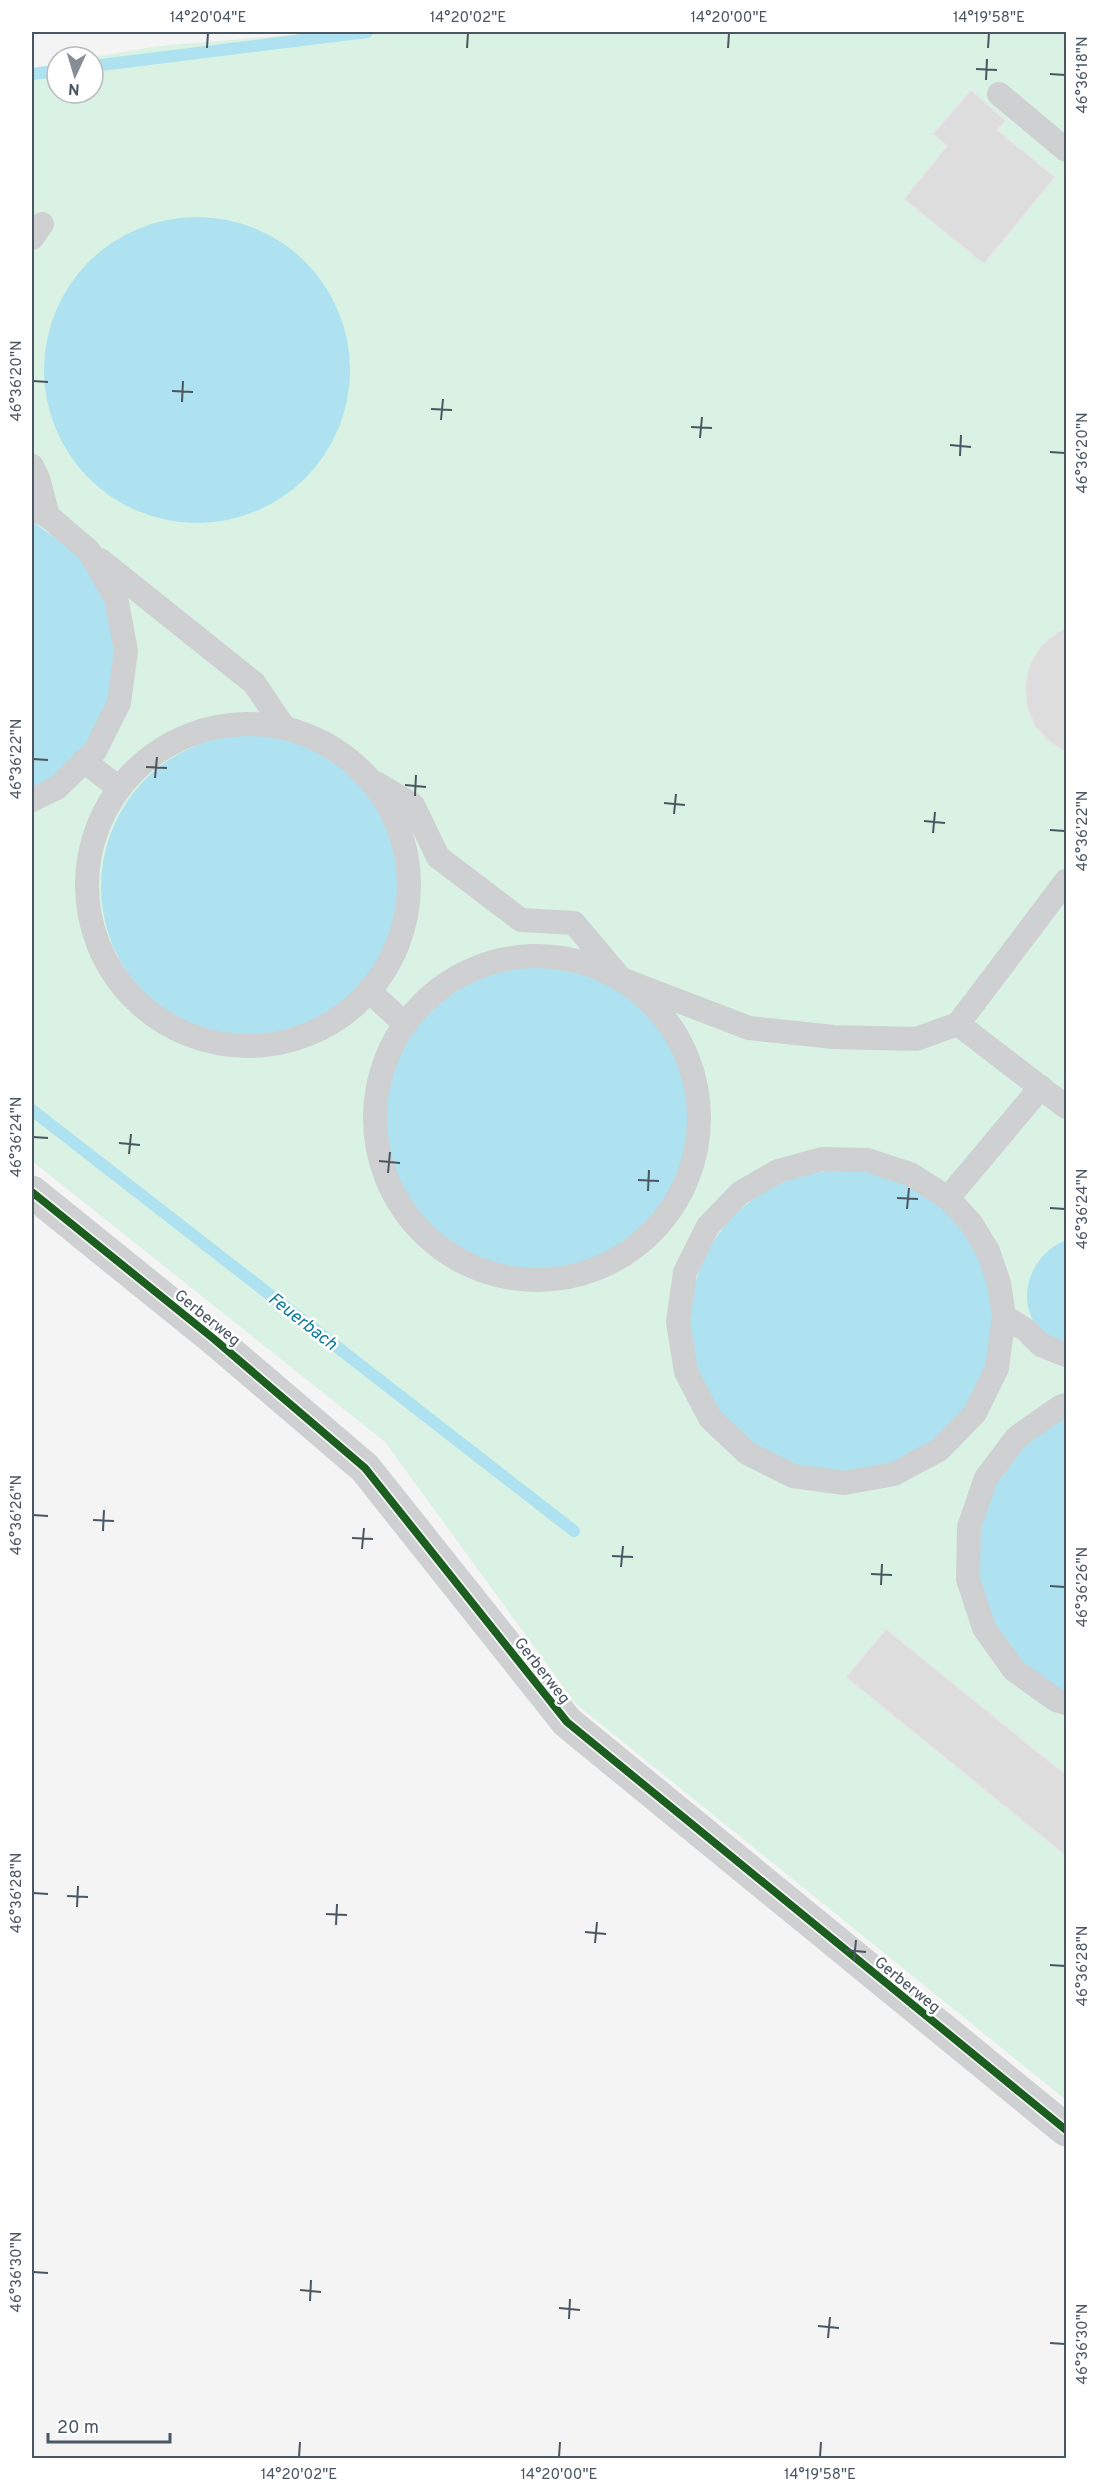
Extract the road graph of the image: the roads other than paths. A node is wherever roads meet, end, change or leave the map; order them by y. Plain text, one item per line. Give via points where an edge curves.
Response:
1 (999, 94) dead end
2 (1066, 150) edge
3 (32, 466) edge
4 (40, 512) edge
5 (89, 551) junction
6 (283, 726) junction
7 (84, 761) junction
8 (374, 782) junction
9 (119, 788) junction
10 (32, 800) edge
11 (1066, 880) edge
12 (621, 979) junction
13 (369, 991) junction
14 (404, 1023) junction
15 (958, 1024) junction
16 (1041, 1088) junction
17 (1066, 1107) edge
18 (32, 1192) edge
19 (948, 1198) junction
20 (674, 1205) junction
21 (708, 1226) junction
22 (1004, 1316) junction
23 (1066, 1355) edge
24 (1066, 1406) edge
25 (1066, 1703) edge
26 (1066, 2130) edge

1 - 2 lane
3 - 4 lane via 38,478
4 - 5 lane
5 - 6 lane via 254,683
5 - 7 lane via 116,598 126,651 119,703 95,751
6 - 8 lane via 333,746
6 - 9 lane via 229,723 177,738 133,770
7 - 9 lane
7 - 10 lane via 57,788
8 - 12 lane via 413,805 438,857 520,920 574,923
8 - 13 lane via 401,828 411,881 403,933 379,981
9 - 13 lane via 102,813 86,865 88,918 108,968 142,1008 188,1035 240,1047 293,1041 341,1018
11 - 15 lane
12 - 14 lane via 577,960 528,956 490,963 438,988
12 - 15 lane via 749,1028 833,1037 916,1039
12 - 20 lane via 653,1004 678,1036 694,1073 700,1113 696,1153
13 - 14 lane
14 - 20 lane via 382,1066 374,1114 380,1162 400,1206 432,1242 474,1268 521,1279 570,1277 615,1260 654,1231
15 - 16 lane
16 - 17 lane
16 - 19 lane
18 - 26 street, Gerberweg via 365,1468 567,1722
19 - 21 lane via 910,1174 867,1160 822,1159 778,1170 740,1193
19 - 22 lane via 971,1223 988,1251 999,1283
20 - 21 lane
21 - 22 lane via 686,1272 678,1322 686,1372 710,1418 747,1454 793,1476 844,1483 894,1474 939,1450 975,1413 997,1368
22 - 23 lane via 1041,1345
24 - 25 lane via 1017,1437 986,1478 969,1527 968,1578 984,1628 1014,1670

